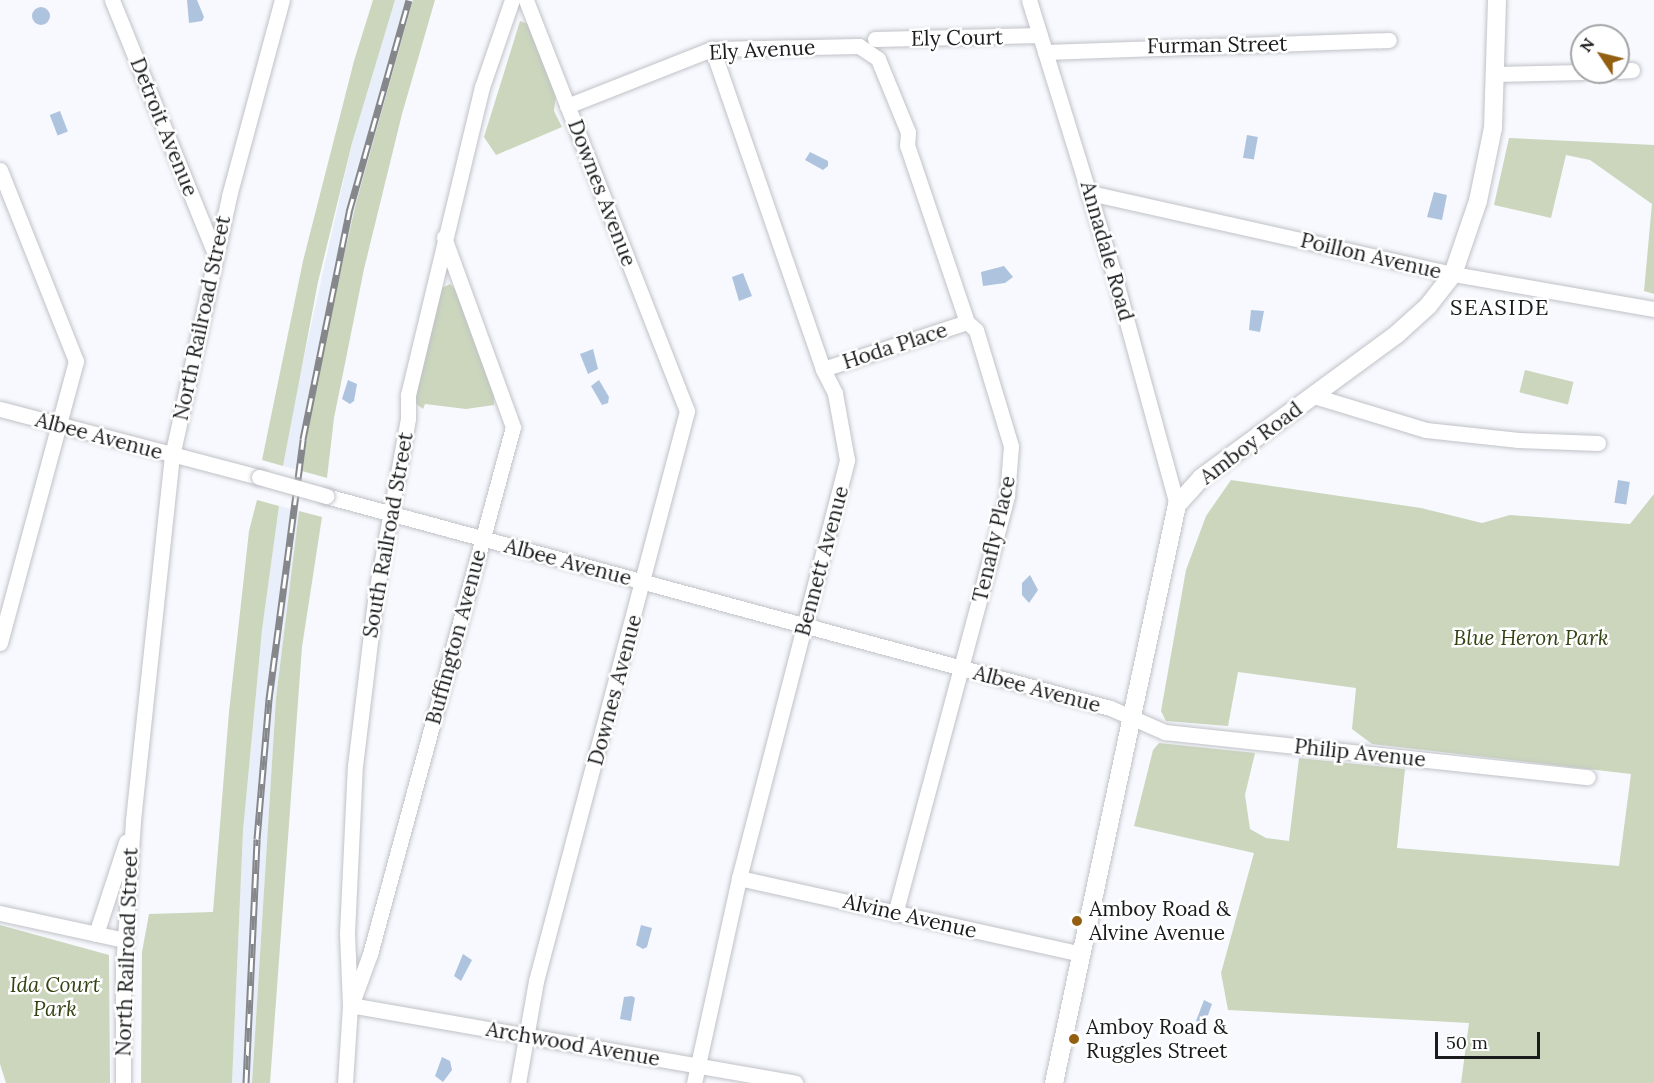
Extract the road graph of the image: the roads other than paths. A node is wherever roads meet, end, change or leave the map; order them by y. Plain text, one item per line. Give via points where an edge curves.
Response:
1 (112, 0) edge
2 (282, 0) edge
3 (512, 0) edge
4 (526, 0) edge
5 (1029, 0) edge
6 (1497, 0) edge
7 (1040, 35) junction
8 (875, 39) dead end
9 (1389, 40) dead end
10 (859, 46) joint
11 (712, 49) junction
12 (1046, 52) junction
13 (1570, 72) edge
14 (1497, 74) junction
15 (567, 106) junction
16 (0, 170) edge
17 (1090, 193) junction
18 (444, 237) junction
19 (216, 255) junction
20 (1453, 274) junction
21 (1654, 309) edge
22 (967, 322) junction
23 (823, 369) junction
24 (1314, 396) junction
25 (0, 409) edge
26 (60, 425) junction
27 (1598, 443) dead end
28 (172, 456) junction
29 (1177, 505) junction
30 (390, 515) junction
31 (482, 540) junction
32 (644, 582) junction
33 (805, 625) junction
34 (0, 643) edge
35 (964, 669) junction
36 (1134, 720) junction
37 (1588, 777) dead end
38 (133, 820) junction
39 (739, 878) junction
40 (0, 913) edge
41 (896, 914) junction
42 (96, 934) junction
43 (125, 940) junction
44 (1082, 954) junction
45 (350, 1005) junction
46 (526, 1036) junction
47 (698, 1065) junction
48 (123, 1083) edge
49 (345, 1083) edge
50 (518, 1083) edge
51 (694, 1083) edge
52 (795, 1083) edge
53 (1054, 1083) edge

1 - 19 street, Detroit Avenue
2 - 19 street, North Railroad Street
3 - 18 street, South Railroad Street via 482,87
4 - 15 street, Downes Avenue
5 - 7 street, Annadale Road
6 - 14 main road, Amboy Road
7 - 8 street, Ely Court
7 - 12 street, Annadale Road
9 - 12 street, Furman Street
10 - 11 street, Ely Avenue
10 - 22 street, Tenafly Place via 878,58 908,132 907,145
11 - 15 street, Ely Avenue
11 - 23 street, Bennett Avenue
12 - 17 street, Annadale Road
13 - 14 street
14 - 20 main road, Amboy Road via 1487,164
15 - 32 street, Downes Avenue via 687,411
16 - 26 street via 76,361
17 - 20 street, Poillon Avenue
17 - 29 street, Annadale Road
18 - 30 street, South Railroad Street via 408,395 408,419
18 - 31 street, Buffington Avenue via 513,427
19 - 28 street, North Railroad Street
20 - 21 street, Poillon Avenue
20 - 24 main road, Amboy Road via 1428,306 1397,334
22 - 23 street, Hoda Place
22 - 35 street, Tenafly Place via 976,330 1011,446 1011,472
23 - 33 street, Bennett Avenue via 842,415 846,473
24 - 27 street via 1425,430 1518,440
24 - 29 main road, Amboy Road via 1201,478
25 - 26 street, Albee Avenue
26 - 28 street, Albee Avenue
26 - 34 street
28 - 30 street, Albee Avenue, bridge
28 - 38 street, North Railroad Street
29 - 36 main road
30 - 31 street, Albee Avenue
30 - 45 street, South Railroad Street via 355,766 347,933
31 - 32 street, Albee Avenue
31 - 45 street, Buffington Avenue via 370,954
32 - 33 street, Albee Avenue
32 - 46 street, Downes Avenue via 536,981
33 - 35 street, Albee Avenue
33 - 39 street, Bennett Avenue
35 - 36 street, Albee Avenue via 1110,708
35 - 41 street, Tenafly Place
36 - 37 street, Philip Avenue via 1165,732
36 - 44 main road
38 - 42 street, North Railroad Street
38 - 43 street, North Railroad Street
39 - 41 street, Alvine Avenue
39 - 47 street, Bennett Avenue
40 - 42 street
41 - 44 street, Alvine Avenue
42 - 43 street
43 - 48 street, North Railroad Street
44 - 53 main road
45 - 46 street, Archwood Avenue
45 - 49 street, South Railroad Street
46 - 47 street, Archwood Avenue
46 - 50 street, Downes Avenue
47 - 51 street, Bennett Avenue
47 - 52 street, Archwood Avenue

